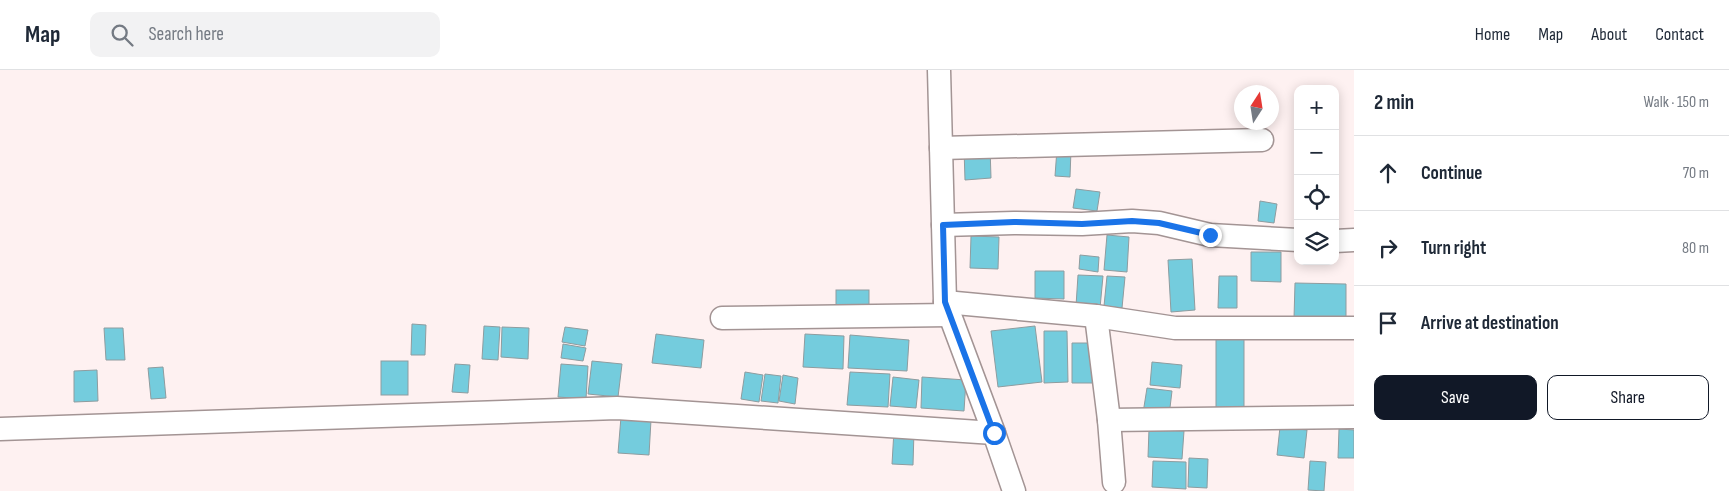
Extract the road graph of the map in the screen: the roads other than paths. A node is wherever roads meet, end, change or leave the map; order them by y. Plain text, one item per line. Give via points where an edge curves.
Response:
1 (939, 70) edge
2 (1262, 140) dead end
3 (941, 148) junction
4 (943, 225) junction
5 (1294, 240) edge
6 (1354, 240) edge
7 (1339, 241) edge
8 (947, 309) junction
9 (1096, 316) junction
10 (722, 318) dead end
11 (1354, 328) edge
12 (1354, 417) edge
13 (1109, 420) junction
14 (0, 429) edge
15 (994, 433) junction
16 (1114, 482) dead end
17 (1014, 491) edge

1 - 3 street
2 - 3 street
3 - 4 street
4 - 5 street via 1132,221 1159,223 1210,235
4 - 8 street
6 - 7 street
8 - 9 street
8 - 10 street
8 - 15 street
9 - 11 street via 1175,328
9 - 13 street
12 - 13 street
13 - 16 street
14 - 15 street via 617,408
15 - 17 street

